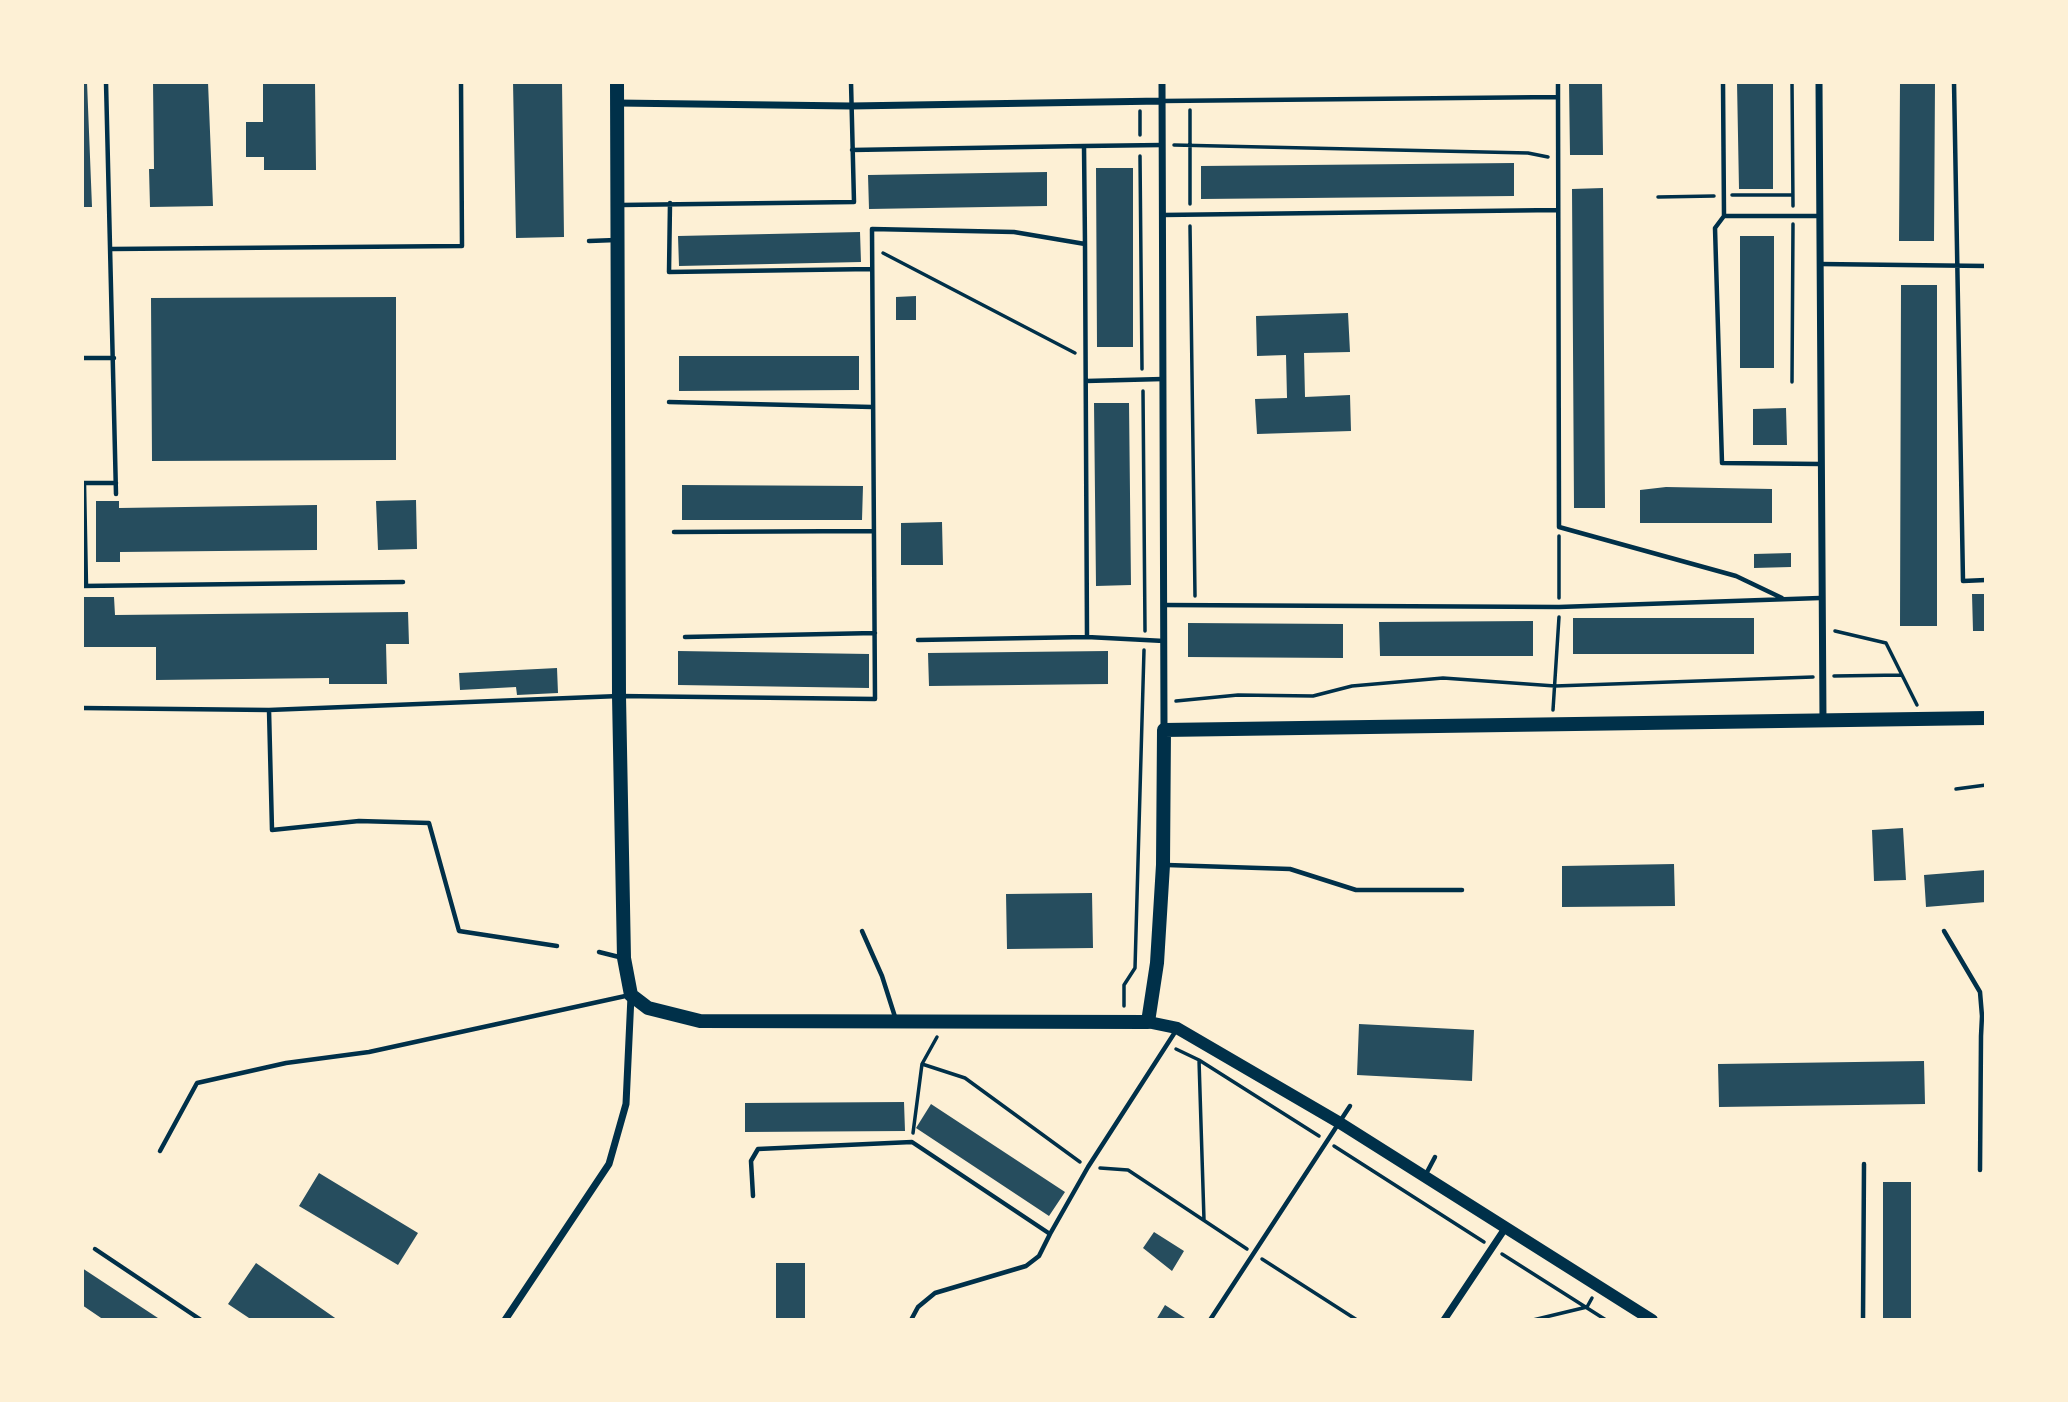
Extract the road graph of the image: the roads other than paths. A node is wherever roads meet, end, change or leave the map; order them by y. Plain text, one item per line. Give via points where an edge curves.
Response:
1 (106, 82) edge
2 (461, 82) edge
3 (617, 82) edge
4 (852, 82) edge
5 (1162, 82) edge
6 (1558, 82) edge
7 (1723, 82) edge
8 (1819, 82) edge
9 (1954, 82) edge
10 (1558, 97) junction
11 (1162, 102) junction
12 (617, 103) junction
13 (851, 106) junction
14 (1162, 145) junction
15 (1084, 146) junction
16 (852, 150) junction
17 (670, 203) junction
18 (617, 205) junction
19 (1557, 210) junction
20 (1162, 215) junction
21 (1724, 216) junction
22 (1821, 216) junction
23 (617, 240) junction
24 (589, 241) dead end
25 (1085, 244) junction
26 (112, 249) junction
27 (1819, 264) junction
28 (1955, 266) junction
29 (1986, 266) edge
30 (872, 269) junction
31 (82, 358) edge
32 (114, 358) junction
33 (1163, 379) junction
34 (1086, 381) junction
35 (669, 402) dead end
36 (872, 407) junction
37 (1820, 464) junction
38 (116, 483) junction
39 (116, 494) dead end
40 (872, 531) junction
41 (674, 532) dead end
42 (1986, 580) edge
43 (403, 582) dead end
44 (84, 586) edge
45 (1782, 598) junction
46 (1820, 598) junction
47 (1164, 605) junction
48 (875, 633) junction
49 (685, 637) dead end
50 (1087, 637) junction
51 (918, 640) dead end
52 (1164, 641) junction
53 (619, 696) junction
54 (82, 708) edge
55 (269, 710) junction
56 (1986, 718) edge
57 (1823, 720) junction
58 (1164, 730) junction
59 (1163, 865) junction
60 (1462, 890) dead end
61 (862, 930) dead end
62 (1944, 931) dead end
63 (557, 946) dead end
64 (598, 952) dead end
65 (624, 958) junction
66 (631, 995) junction
67 (1984, 1016) edge
68 (896, 1021) junction
69 (1149, 1023) junction
70 (1177, 1028) junction
71 (1350, 1106) dead end
72 (1340, 1123) junction
73 (160, 1151) dead end
74 (1435, 1157) dead end
75 (1864, 1164) dead end
76 (1980, 1170) dead end
77 (1426, 1174) junction
78 (753, 1196) dead end
79 (1506, 1227) junction
80 (1050, 1234) junction
81 (95, 1249) dead end
82 (201, 1320) edge
83 (505, 1320) edge
84 (911, 1320) edge
85 (1210, 1320) edge
86 (1444, 1320) edge
87 (1652, 1320) edge
88 (1863, 1320) edge

1 - 26 lane
2 - 26 lane via 463,246
3 - 12 main road
4 - 13 lane
5 - 11 street
6 - 10 lane
7 - 21 lane
8 - 22 street
9 - 28 lane
10 - 11 lane
10 - 19 lane
11 - 13 street
11 - 14 street
12 - 13 street
12 - 18 main road
13 - 16 lane
14 - 15 lane
14 - 20 street
15 - 16 lane
15 - 25 lane
16 - 17 lane via 854,202
17 - 18 lane
17 - 30 lane via 669,272
18 - 23 main road
19 - 20 lane
19 - 45 lane via 1559,527 1736,576
20 - 33 street
21 - 22 lane
21 - 37 lane via 1715,228 1721,463
22 - 27 street
23 - 24 lane
23 - 53 main road
25 - 30 lane via 1014,232 872,229
25 - 34 lane
26 - 32 lane
27 - 28 lane
27 - 37 street
28 - 29 lane
28 - 42 lane via 1963,581
30 - 36 lane
31 - 32 lane
32 - 38 lane
33 - 34 lane
33 - 47 street
34 - 50 lane
35 - 36 lane
36 - 40 lane
37 - 46 street
38 - 39 lane
38 - 44 lane via 85,484
40 - 41 lane
40 - 48 lane
43 - 44 lane
45 - 46 lane
45 - 47 lane via 1559,607
46 - 57 street
47 - 52 street
48 - 49 lane
48 - 53 lane via 875,699
50 - 51 lane
50 - 52 lane
52 - 58 street
53 - 55 lane
53 - 65 main road
54 - 55 lane
55 - 63 lane via 272,830 359,821 429,822 459,931
56 - 57 main road
57 - 58 main road
58 - 59 main road
59 - 60 lane via 1290,869 1356,890
59 - 69 main road
61 - 68 lane via 883,976
62 - 67 lane via 1980,992
64 - 65 lane
65 - 66 main road
66 - 68 main road via 658,1012 700,1021
66 - 73 lane via 369,1052 286,1063 197,1083
66 - 83 street via 626,1104 609,1164
67 - 76 lane
68 - 69 main road
69 - 70 street
70 - 72 street
70 - 80 lane
71 - 72 lane
72 - 77 street
72 - 85 lane
74 - 77 lane
75 - 88 lane
77 - 79 street
78 - 80 lane via 751,1161 758,1149 912,1142
79 - 86 street
79 - 87 street
80 - 84 lane via 1039,1256 1026,1266 935,1293
81 - 82 lane

